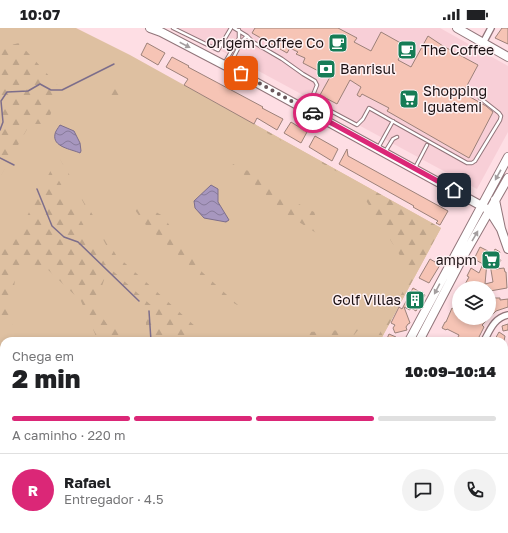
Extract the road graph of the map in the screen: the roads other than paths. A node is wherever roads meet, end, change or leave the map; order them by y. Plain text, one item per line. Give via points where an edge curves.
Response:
1 (150, 28) edge
2 (173, 28) edge
3 (233, 28) edge
4 (457, 28) edge
5 (491, 28) edge
6 (239, 30) junction
7 (247, 36) junction
8 (483, 43) junction
9 (508, 57) edge
10 (226, 66) junction
11 (480, 98) dead end
12 (393, 121) junction
13 (397, 137) dead end
14 (427, 145) dead end
15 (382, 150) junction
16 (508, 157) edge
17 (415, 169) junction
18 (508, 178) edge
19 (501, 190) junction
20 (488, 193) junction
21 (468, 198) junction
22 (495, 200) junction
23 (481, 206) junction
24 (488, 213) junction
25 (475, 217) junction
26 (502, 228) edge
27 (508, 249) edge
28 (508, 315) edge
29 (411, 337) edge
30 (421, 337) edge
31 (486, 337) edge

1 -> 10 main road
2 - 3 lane via 218,50
3 - 6 lane
4 - 8 main road
5 - 8 street
6 - 7 lane
6 - 10 lane via 239,38
7 - 10 lane
7 - 12 lane via 317,83 312,101 356,124 361,122 369,108
8 - 9 main road
10 - 15 main road
11 - 12 lane via 501,116 472,163
12 - 15 lane
13 - 15 lane
14 - 17 lane
15 - 17 main road
16 -> 20 main road
17 - 21 main road
18 - 19 main road
19 - 20 main road
19 - 22 main road
20 - 21 main road
20 - 23 main road
21 - 23 main road
21 - 25 main road
22 - 24 main road
22 - 26 main road
23 - 24 main road
23 - 25 main road
24 - 26 main road
30 -> 24 main road
25 -> 29 main road
26 - 27 main road
28 - 31 street via 495,322

